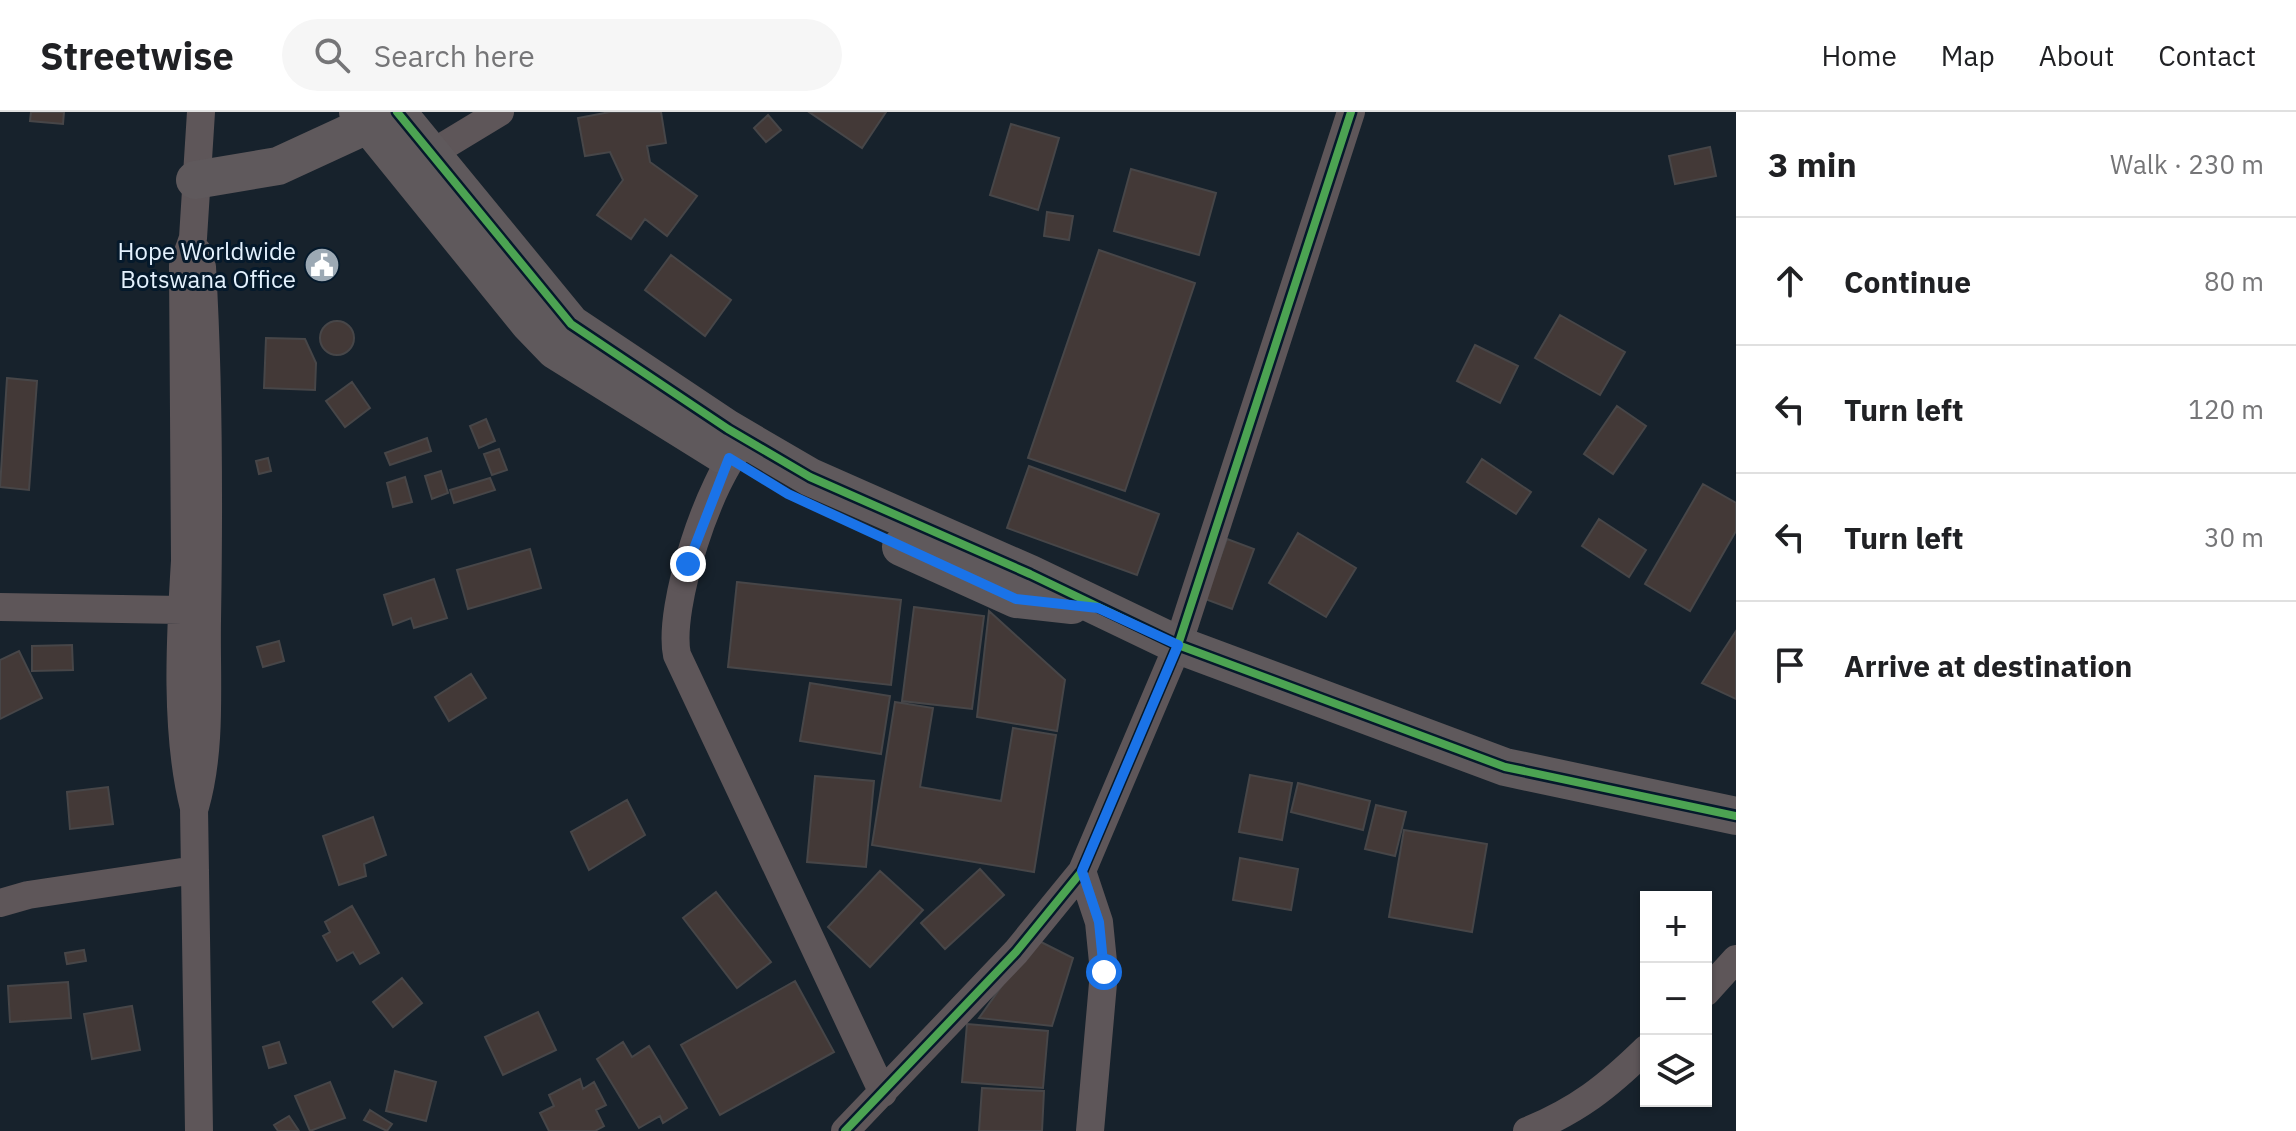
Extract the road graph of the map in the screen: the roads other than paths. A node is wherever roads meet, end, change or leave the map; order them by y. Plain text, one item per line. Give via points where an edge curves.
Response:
1 (201, 112) edge
2 (500, 112) edge
3 (1351, 112) edge
4 (374, 116) edge
5 (414, 160) junction
6 (195, 180) junction
7 (738, 449) junction
8 (197, 561) junction
9 (0, 607) edge
10 (182, 610) junction
11 (1178, 645) junction
12 (194, 808) junction
13 (1736, 816) edge
14 (195, 870) junction
15 (1082, 871) junction
16 (0, 903) edge
17 (1733, 970) edge
18 (1712, 987) edge
19 (1640, 1055) edge
20 (883, 1093) junction
21 (199, 1131) edge
22 (845, 1131) edge
23 (1090, 1131) edge
24 (1527, 1131) edge

1 - 6 street
2 - 5 street
3 - 11 street
4 - 5 street
4 - 6 street via 278,166
5 - 7 street via 571,324
6 - 8 street via 193,238 202,267 196,372
7 - 11 street via 1030,574
7 - 20 street via 688,564 675,612 677,655
8 - 10 street
8 - 12 street via 205,770
9 - 10 street
10 - 12 street via 185,771
11 - 13 street via 1505,767
11 - 15 street
12 - 14 street
14 - 16 street
14 - 21 street
15 - 20 street via 1050,915
15 - 23 street via 1099,922 1104,972
17 - 18 street
19 - 24 street via 1599,1094
20 - 22 street

